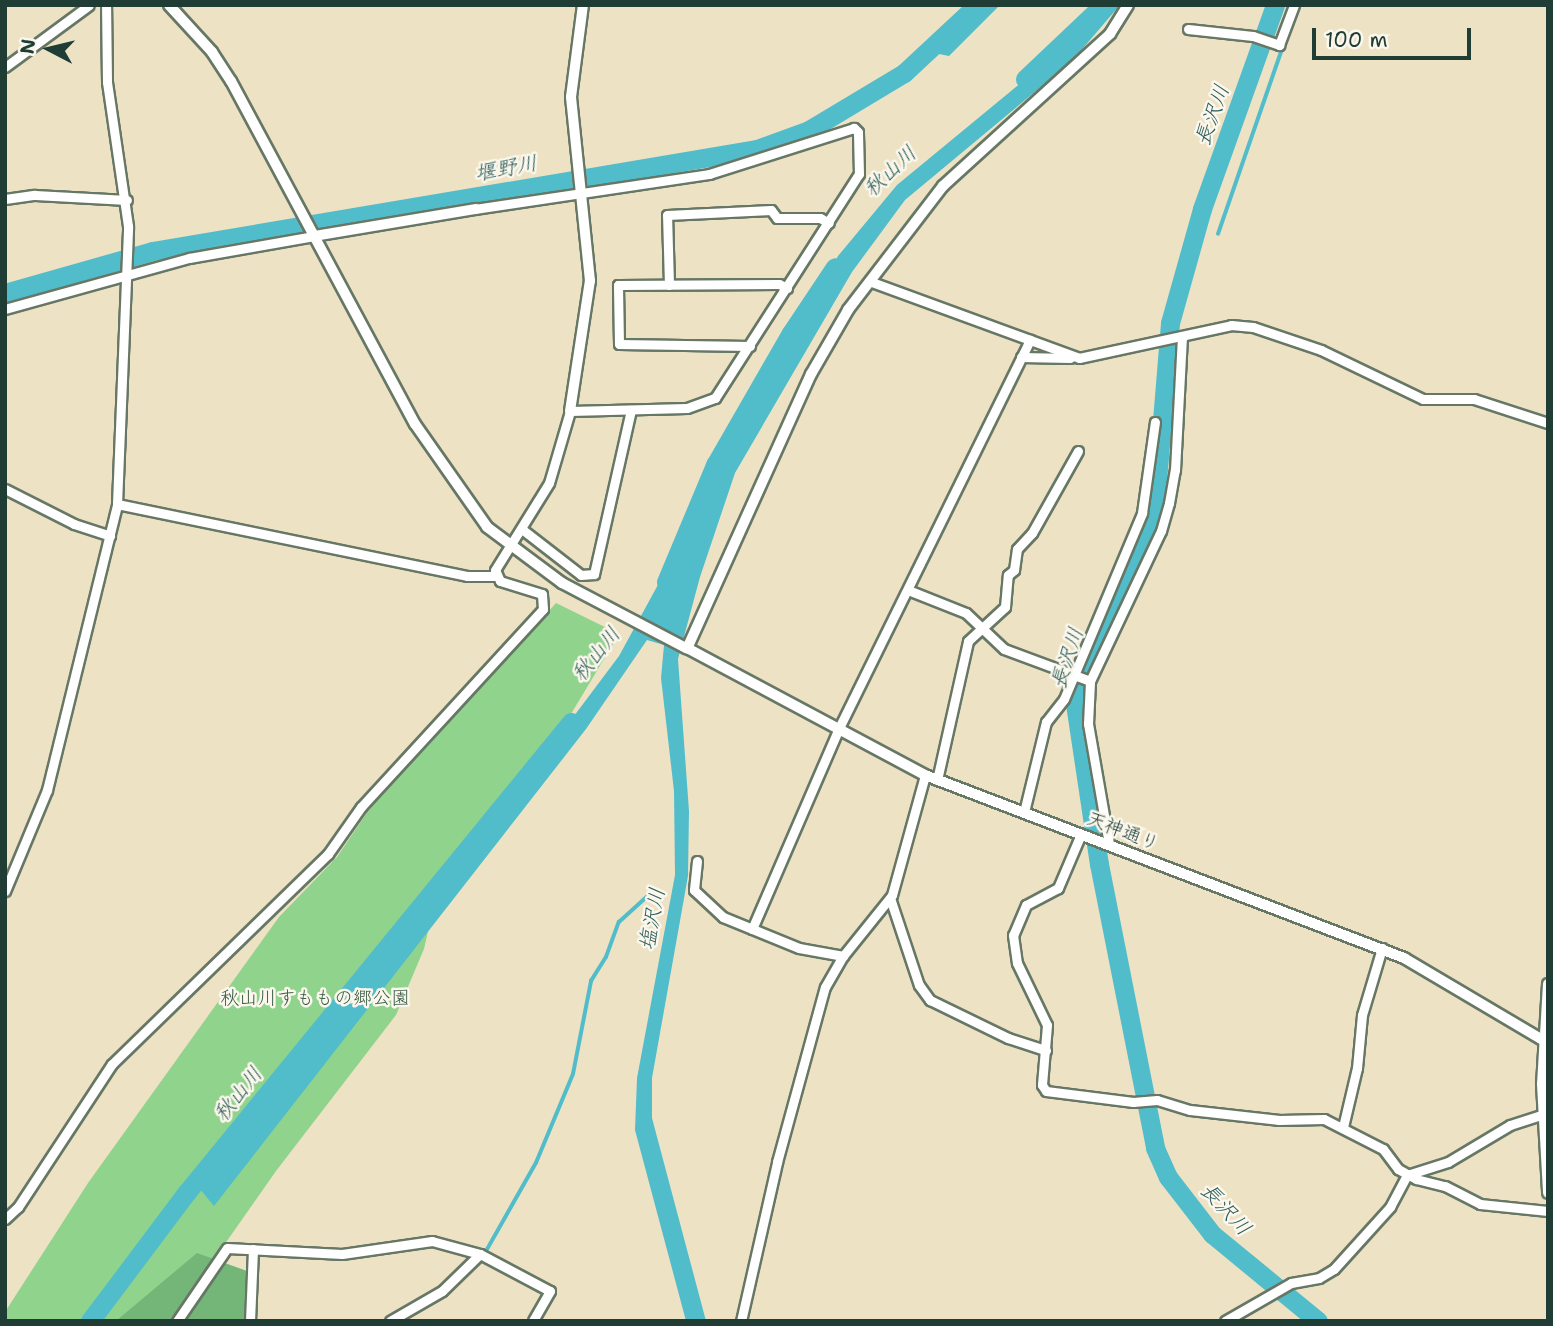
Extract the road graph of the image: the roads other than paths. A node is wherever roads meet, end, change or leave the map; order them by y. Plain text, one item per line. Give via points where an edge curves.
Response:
1 (89, 5) edge
2 (106, 5) edge
3 (169, 5) edge
4 (583, 5) edge
5 (1128, 5) edge
6 (1294, 5) edge
7 (1188, 29) dead end
8 (5, 67) edge
9 (579, 192) junction
10 (5, 199) edge
11 (127, 200) junction
12 (476, 209) joint
13 (829, 223) junction
14 (313, 234) junction
15 (127, 272) junction
16 (869, 281) junction
17 (669, 285) junction
18 (787, 288) junction
19 (5, 309) edge
20 (1182, 336) junction
21 (1030, 341) junction
22 (750, 346) junction
23 (1021, 357) junction
24 (1079, 358) junction
25 (631, 410) junction
26 (570, 411) junction
27 (1154, 422) dead end
28 (1548, 423) edge
29 (1078, 451) dead end
30 (5, 489) edge
31 (117, 504) junction
32 (523, 530) junction
33 (110, 536) junction
34 (512, 548) junction
35 (496, 576) junction
36 (908, 590) junction
37 (981, 627) junction
38 (686, 648) junction
39 (1071, 674) junction
40 (1090, 681) junction
41 (838, 730) junction
42 (925, 775) junction
43 (937, 780) junction
44 (1024, 812) junction
45 (1084, 835) junction
46 (1108, 844) junction
47 (697, 861) dead end
48 (7, 885) edge
49 (890, 898) junction
50 (752, 929) junction
51 (1382, 948) junction
52 (843, 956) junction
53 (1548, 984) edge
54 (1547, 1020) edge
55 (1546, 1042) edge
56 (1046, 1050) junction
57 (1543, 1114) junction
58 (1343, 1127) junction
59 (1407, 1175) junction
60 (1548, 1193) edge
61 (1548, 1211) edge
62 (5, 1219) edge
63 (253, 1249) junction
64 (480, 1254) junction
65 (177, 1321) edge
66 (250, 1321) edge
67 (390, 1321) edge
68 (533, 1321) edge
69 (741, 1321) edge
70 (1225, 1321) edge

1 - 8 street
2 - 11 street via 107,82
3 - 14 street, 天神通り via 221,64
4 - 9 street via 571,97
5 - 16 street via 1110,34 943,186
6 - 7 street via 1279,45 1253,36
9 - 12 street
9 - 13 street via 709,174 854,128 858,132 859,174
9 - 26 street via 590,281
10 - 11 street via 35,195
11 - 15 street
12 - 14 street
13 - 17 street via 820,218 777,218 771,211 667,215
13 - 18 street
14 - 15 street
14 - 34 street, 天神通り via 443,469 487,527
15 - 19 street
15 - 31 street
16 - 21 street
16 - 38 street via 811,374
17 - 18 street via 779,284
17 - 22 street via 618,285 619,344
18 - 22 street
20 - 24 street
20 - 28 street via 1231,326 1253,327 1321,350 1423,399 1474,399
20 - 40 street via 1169,503 1161,531
21 - 23 street
21 - 24 street
22 - 25 street via 715,398 701,407
23 - 24 street
23 - 36 street
25 - 26 street
25 - 32 street via 593,574 581,575
26 - 32 street via 549,483
27 - 39 street via 1142,513
29 - 37 street via 1032,533 1017,549 1014,570 1008,575 1005,607
30 - 33 street via 74,524
31 - 33 street
31 - 35 street via 467,576
32 - 34 street
33 - 48 street via 47,790
34 - 35 street via 495,570
34 - 38 street, 天神通り via 562,583
35 - 62 street via 500,582 542,594 543,610 361,807 328,854 112,1064 18,1207
36 - 37 street via 966,613
36 - 41 street
37 - 39 street via 1003,649
37 - 43 street via 968,641
38 - 41 street, 天神通り
39 - 40 street
39 - 44 street via 1064,699 1046,722
40 - 46 street via 1088,724
41 - 42 street, 天神通り
41 - 50 street
42 - 43 street, 天神通り
42 - 49 street
43 - 44 street, 天神通り
44 - 45 street, 天神通り
45 - 46 street, 天神通り
45 - 56 street via 1058,888 1026,905 1013,935 1017,963 1047,1026
46 - 51 street, 天神通り
47 - 50 street via 694,890 723,917
49 - 52 street
49 - 56 street via 919,985 930,1000 1008,1038
50 - 52 street via 799,948
51 - 55 street, 天神通り via 1447,980
51 - 58 street via 1362,1015 1357,1068
52 - 69 street via 825,987 777,1162
53 - 54 street
54 - 55 street
55 - 57 street
56 - 58 street via 1042,1085 1046,1091 1133,1102 1152,1100 1279,1119 1324,1119
57 - 59 street via 1510,1125 1448,1162
57 - 60 street
58 - 59 street via 1383,1149
59 - 61 street via 1445,1185 1480,1205 1515,1212
59 - 70 street via 1390,1207 1334,1269 1319,1278 1287,1285
63 - 64 street via 342,1254 432,1241
63 - 65 street via 226,1248
63 - 66 street
64 - 67 street via 442,1291
64 - 68 street via 550,1291

